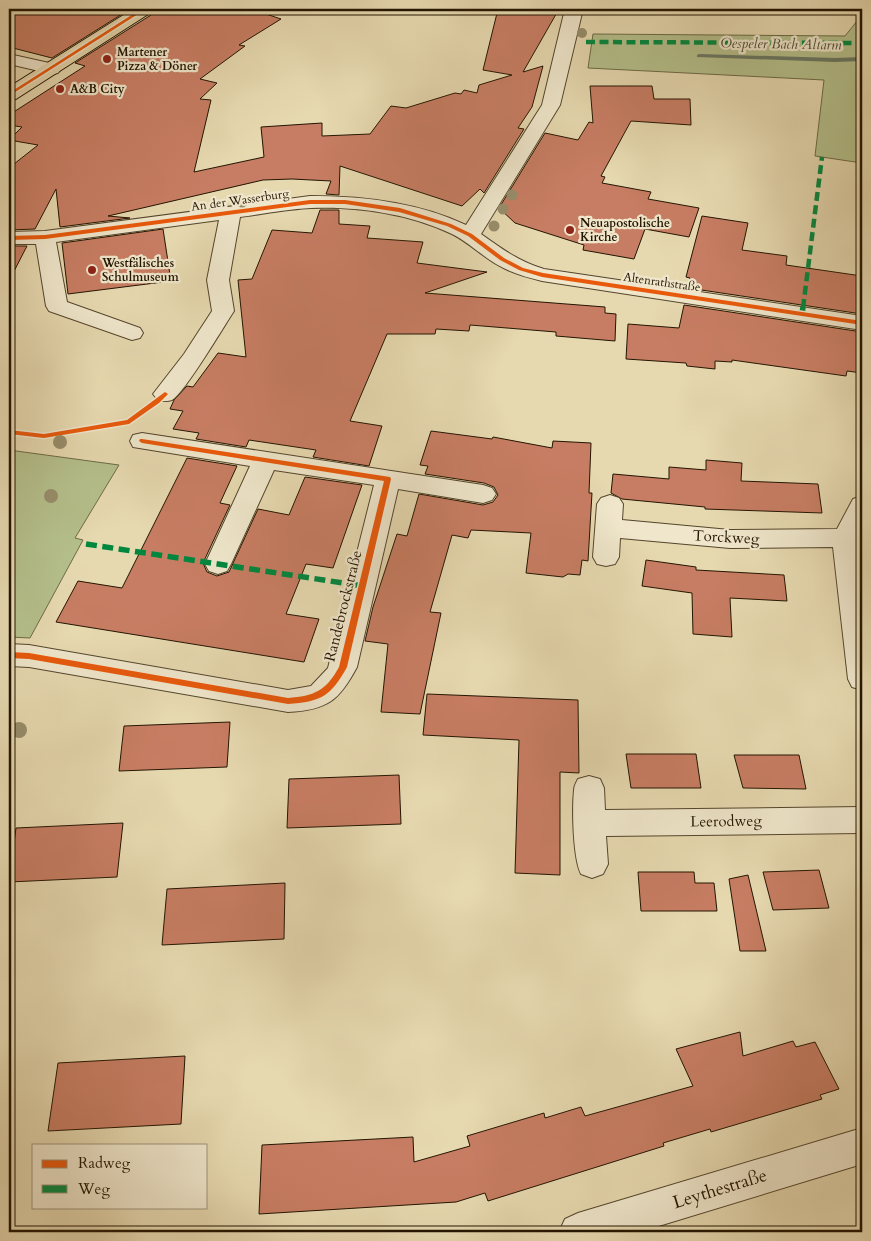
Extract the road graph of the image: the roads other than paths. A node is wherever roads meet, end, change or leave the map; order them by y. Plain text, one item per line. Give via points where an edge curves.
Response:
1 (144, 9) edge
2 (574, 9) edge
3 (9, 59) edge
4 (52, 68) junction
5 (12, 90) edge
6 (230, 214) junction
7 (470, 235) junction
8 (45, 237) junction
9 (9, 238) edge
10 (862, 323) edge
11 (132, 333) dead end
12 (165, 394) dead end
13 (142, 441) dead end
14 (265, 461) junction
15 (388, 479) junction
16 (483, 494) dead end
17 (862, 505) edge
18 (845, 538) junction
19 (606, 557) dead end
20 (218, 564) dead end
21 (9, 655) edge
22 (862, 679) edge
23 (589, 788) dead end
24 (862, 820) edge
25 (590, 823) junction
26 (592, 864) dead end
27 (862, 1146) edge
28 (578, 1232) edge

1 - 4 main road
2 - 7 street via 551,105
3 - 4 street
4 - 5 main road
6 - 7 street, An der Wasserburg via 310,202 370,204 428,218
6 - 8 street, An der Wasserburg
6 - 12 street via 218,280 223,311
7 - 10 street, Altenrathstraße via 521,269 542,276
8 - 9 street, An der Wasserburg
8 - 11 street via 57,306
13 - 14 street
14 - 15 street
14 - 20 street
15 - 16 street
15 - 21 street, Randebrockstraße via 343,666 336,681 323,694 308,700 288,701
17 - 18 street
18 - 19 street, Torckweg via 730,539 609,516
18 - 22 street
23 - 25 street
24 - 25 street, Leerodweg
25 - 26 street
27 - 28 street, Leythestraße

